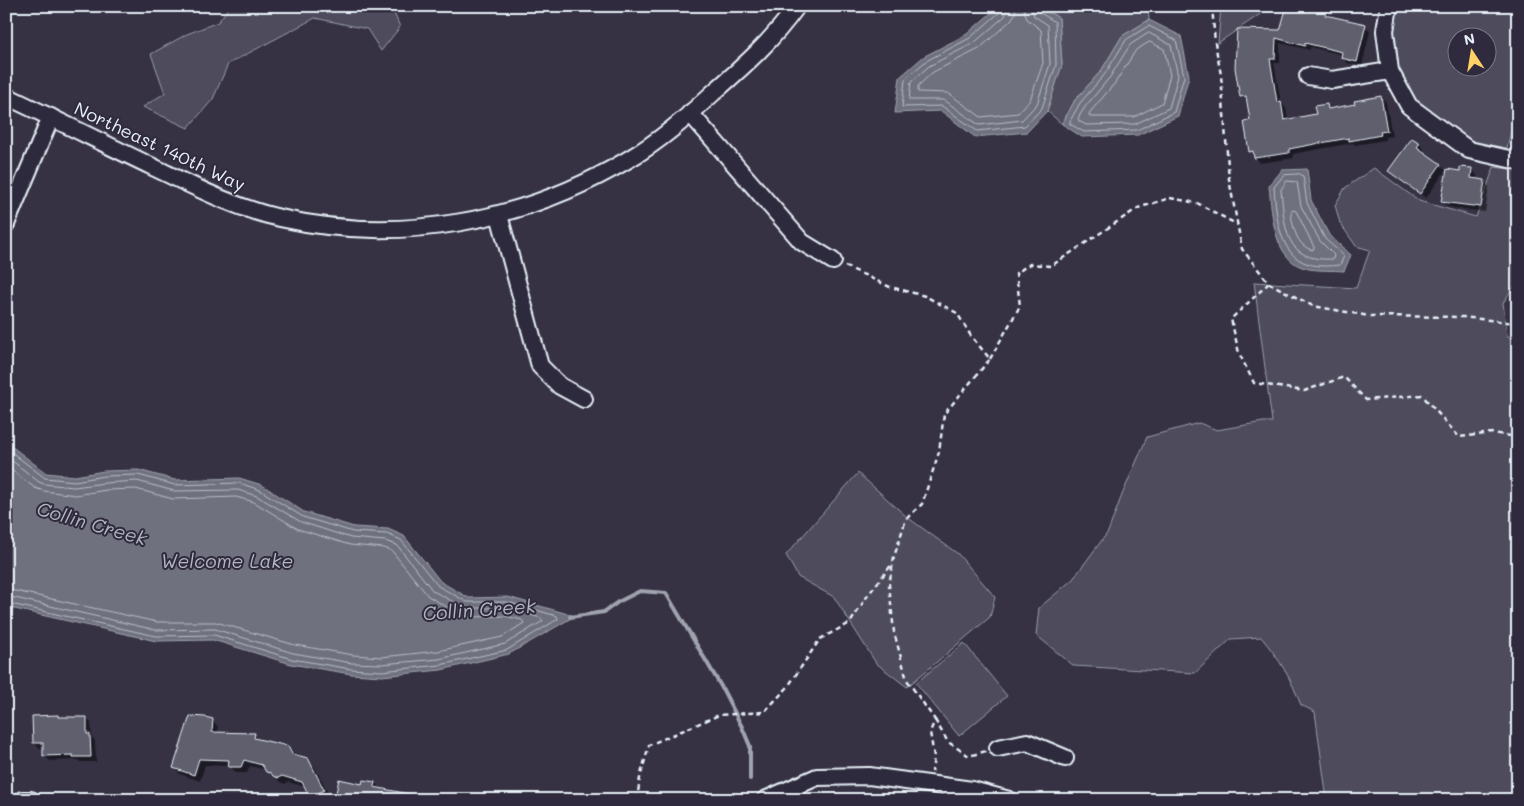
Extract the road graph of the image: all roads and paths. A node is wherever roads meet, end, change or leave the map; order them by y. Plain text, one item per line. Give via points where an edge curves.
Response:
1 (797, 6) edge
2 (1212, 6) edge
3 (1389, 6) edge
4 (1390, 71) junction
5 (1308, 76) dead end
6 (6, 96) edge
7 (690, 113) junction
8 (51, 117) junction
9 (1518, 161) edge
10 (499, 215) junction
11 (6, 224) edge
12 (1238, 225) junction
13 (833, 261) joint
14 (1269, 283) junction
15 (1518, 327) edge
16 (990, 359) junction
17 (584, 399) dead end
18 (1518, 440) edge
19 (893, 563) junction
20 (935, 720) junction
21 (998, 748) joint
22 (1065, 758) dead end
23 (930, 784) junction
24 (22, 800) edge
25 (32, 800) edge
26 (637, 800) edge
27 (765, 800) edge
28 (1009, 800) edge

1 - 7 street, Northeast 140th Way via 764,48
2 - 12 path via 1229,179
3 - 4 street via 1385,30
4 - 5 street via 1332,80
4 - 9 street via 1409,106 1469,150
6 - 8 street, Northeast 140th Way
7 - 10 street, Northeast 140th Way via 658,140 596,177
7 - 13 street via 802,242
8 - 10 street, Northeast 140th Way via 206,193 278,217 342,227 392,230 441,226
8 - 11 street
10 - 17 street via 540,366 560,386
12 - 14 path via 1242,249
12 - 16 path via 1197,203 1170,198 1138,208 1051,266 1030,264 1016,273 1020,306
13 - 16 path via 890,287 925,296 957,313
14 - 15 path via 1313,306 1369,316 1463,318 1515,323
14 - 18 path via 1232,319 1239,353 1254,383 1304,391 1344,377 1366,400 1422,395 1459,438 1493,433 1516,436
16 - 19 path via 944,414 939,452 922,504 906,519
19 - 20 path via 889,585 896,642 907,680
19 - 26 path via 850,623 820,639 787,688 764,712 719,715 649,745
20 - 21 path via 948,742 969,756
20 - 23 path via 930,732 934,757
21 - 22 street via 1027,742
23 - 27 street via 869,776 817,777
23 - 28 street
24 - 25 street

